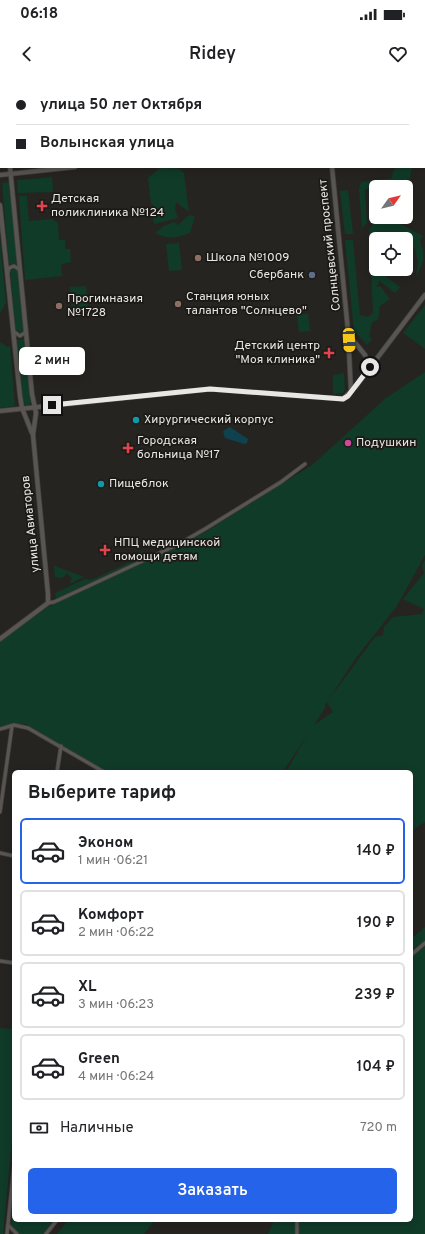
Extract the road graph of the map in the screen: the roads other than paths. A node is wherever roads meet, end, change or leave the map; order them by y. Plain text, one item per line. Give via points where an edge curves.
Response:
1 (10, 168) edge
2 (66, 168) edge
3 (332, 168) edge
4 (10, 174) junction
5 (0, 175) edge
6 (0, 205) edge
7 (20, 271) junction
8 (8, 272) junction
9 (425, 295) edge
10 (27, 330) junction
11 (13, 331) junction
12 (348, 331) junction
13 (365, 355) junction
14 (378, 358) junction
15 (370, 367) junction
16 (351, 372) junction
17 (359, 382) junction
18 (351, 392) junction
19 (34, 407) junction
20 (22, 408) junction
21 (0, 411) edge
22 (33, 435) junction
23 (305, 464) dead end
24 (48, 603) junction
25 (0, 639) edge
26 (12, 726) junction
27 (0, 730) edge
28 (61, 746) junction
29 (57, 770) edge
30 (101, 770) edge
31 (0, 812) edge
32 (0, 853) edge
33 (12, 856) edge
34 (425, 943) edge
35 (413, 953) edge
36 (0, 961) edge
37 (12, 963) edge
38 (12, 1183) edge
39 (11, 1191) joint
40 (55, 1222) edge
41 (296, 1222) edge
42 (8, 1223) junction
43 (7, 1234) edge
44 (17, 1234) edge
45 (46, 1234) edge
46 (297, 1234) edge

1 - 4 street, улица Авиаторов
2 - 4 street
3 - 12 street, Солнцевский проспект
4 - 5 street
4 - 7 street, улица Авиаторов
6 - 8 street, улица Авиаторов
7 - 8 street via 14,266 9,268
7 - 10 street, улица Авиаторов
8 - 11 street, улица Авиаторов
9 - 14 street
10 - 11 street via 20,336
10 - 19 street, улица Авиаторов
11 - 20 street, улица Авиаторов
12 - 13 street via 353,342
12 - 16 street, Солнцевский проспект
13 - 14 street
13 - 15 street
14 - 15 street
15 - 17 street
16 - 17 street via 355,381
16 - 18 street, Солнцевский проспект
17 - 18 street
18 - 19 street via 343,399 210,389
19 - 20 street
19 - 22 street, улица Авиаторов via 36,412
20 - 21 street
20 - 22 street, улица Авиаторов
22 - 24 street, улица Авиаторов
23 - 24 street via 281,482 178,544
24 - 25 street
26 - 27 street
26 - 28 street via 28,728
26 - 31 street
28 - 29 street
28 - 30 street
32 - 33 street
34 - 35 street
36 - 37 street
38 - 39 street
39 - 42 street
40 - 45 street
41 - 46 street
42 - 43 street
42 - 44 street

